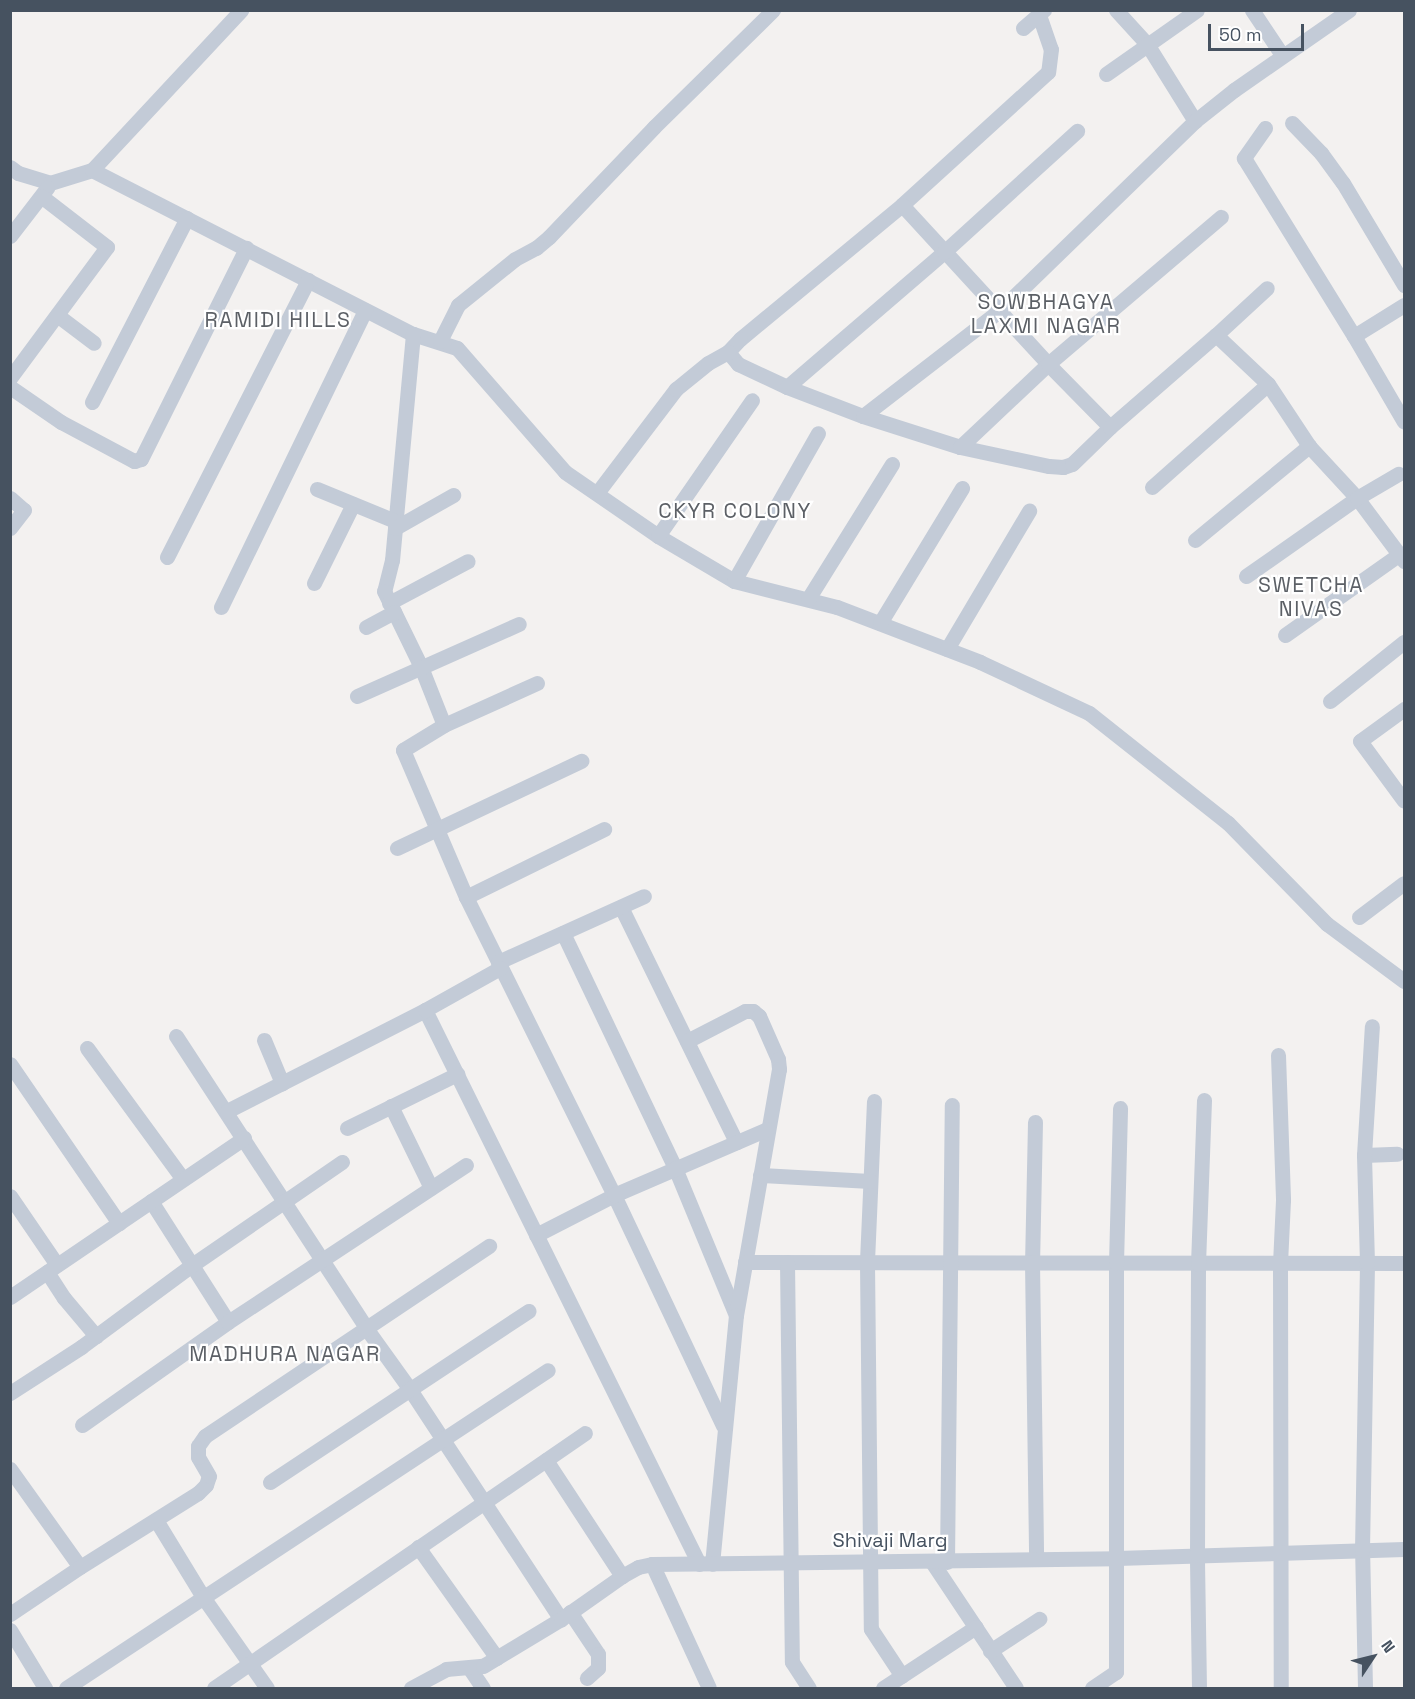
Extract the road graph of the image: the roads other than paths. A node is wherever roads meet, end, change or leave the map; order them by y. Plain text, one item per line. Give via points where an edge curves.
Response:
1 (241, 10) edge
2 (772, 10) edge
3 (1116, 10) edge
4 (1197, 10) edge
5 (1252, 10) edge
6 (1349, 10) edge
7 (1042, 13) edge
8 (1023, 28) dead end
9 (1147, 44) junction
10 (1282, 55) junction
11 (1106, 74) dead end
12 (1196, 121) junction
13 (1292, 123) dead end
14 (1265, 128) dead end
15 (1077, 131) dead end
16 (10, 166) edge
17 (92, 170) junction
18 (50, 183) junction
19 (41, 196) junction
20 (902, 205) junction
21 (1221, 217) dead end
22 (187, 218) junction
23 (10, 236) edge
24 (246, 249) junction
25 (944, 252) junction
26 (308, 280) junction
27 (1404, 285) edge
28 (1267, 288) dead end
29 (1404, 305) edge
30 (365, 310) junction
31 (1000, 310) junction
32 (57, 315) junction
33 (413, 334) junction
34 (1216, 335) junction
35 (1354, 336) junction
36 (440, 341) junction
37 (94, 344) dead end
38 (728, 351) junction
39 (1048, 364) junction
40 (10, 378) edge
41 (1268, 384) junction
42 (10, 387) edge
43 (787, 387) junction
44 (752, 400) dead end
45 (92, 402) dead end
46 (863, 417) junction
47 (1404, 422) edge
48 (1110, 427) junction
49 (818, 433) dead end
50 (1309, 446) junction
51 (960, 447) junction
52 (892, 464) dead end
53 (1398, 474) dead end
54 (1152, 487) dead end
55 (962, 488) dead end
56 (317, 489) dead end
57 (597, 493) junction
58 (453, 495) dead end
59 (10, 498) edge
60 (1357, 498) junction
61 (354, 504) junction
62 (1029, 511) dead end
63 (395, 525) junction
64 (10, 528) edge
65 (658, 536) junction
66 (1195, 540) dead end
67 (1401, 551) edge
68 (167, 557) dead end
69 (468, 561) dead end
70 (1246, 576) dead end
71 (734, 581) junction
72 (314, 583) dead end
73 (808, 600) junction
74 (221, 607) dead end
75 (392, 608) junction
76 (880, 623) junction
77 (519, 624) dead end
78 (366, 627) dead end
79 (1286, 635) dead end
80 (1404, 642) edge
81 (947, 649) junction
82 (421, 667) junction
83 (537, 683) dead end
84 (357, 696) dead end
85 (1330, 701) dead end
86 (1404, 709) edge
87 (444, 725) junction
88 (581, 761) dead end
89 (1403, 796) edge
90 (437, 830) junction
91 (604, 830) dead end
92 (398, 848) dead end
93 (1404, 883) edge
94 (644, 896) dead end
95 (466, 897) junction
96 (621, 907) junction
97 (1359, 917) dead end
98 (563, 933) junction
99 (499, 965) junction
100 (1404, 981) edge
101 (425, 1010) junction
102 (1372, 1026) dead end
103 (176, 1036) dead end
104 (264, 1040) dead end
105 (687, 1041) junction
106 (87, 1048) dead end
107 (1278, 1054) dead end
108 (10, 1064) edge
109 (458, 1074) junction
110 (282, 1083) junction
111 (1204, 1100) dead end
112 (874, 1101) dead end
113 (952, 1105) dead end
114 (391, 1106) junction
115 (1120, 1108) dead end
116 (226, 1111) junction
117 (1035, 1122) dead end
118 (347, 1128) dead end
119 (767, 1129) junction
120 (244, 1138) junction
121 (736, 1142) junction
122 (1397, 1154) dead end
123 (1365, 1155) junction
124 (342, 1162) dead end
125 (466, 1165) dead end
126 (675, 1168) junction
127 (760, 1175) junction
128 (183, 1179) junction
129 (870, 1180) junction
130 (431, 1188) junction
131 (614, 1195) junction
132 (151, 1201) junction
133 (285, 1201) junction
134 (12, 1203) edge
135 (119, 1223) junction
136 (536, 1235) junction
137 (489, 1246) dead end
138 (323, 1259) junction
139 (745, 1262) junction
140 (787, 1262) junction
141 (952, 1262) junction
142 (1032, 1262) junction
143 (867, 1263) junction
144 (1116, 1263) junction
145 (1280, 1263) junction
146 (1367, 1263) junction
147 (1404, 1263) edge
148 (1198, 1264) junction
149 (192, 1265) junction
150 (52, 1269) junction
151 (10, 1297) edge
152 (528, 1311) dead end
153 (736, 1315) junction
154 (228, 1322) junction
155 (366, 1328) junction
156 (96, 1336) junction
157 (548, 1370) dead end
158 (409, 1388) junction
159 (10, 1393) edge
160 (82, 1425) dead end
161 (723, 1426) junction
162 (585, 1433) dead end
163 (442, 1439) junction
164 (546, 1460) junction
165 (10, 1469) edge
166 (270, 1482) dead end
167 (484, 1502) junction
168 (156, 1520) junction
169 (418, 1547) junction
170 (1404, 1549) edge
171 (1362, 1550) junction
172 (1280, 1551) junction
173 (1197, 1555) junction
174 (1117, 1558) junction
175 (1036, 1559) junction
176 (869, 1560) junction
177 (790, 1562) junction
178 (940, 1562) junction
179 (652, 1564) junction
180 (706, 1564) junction
181 (80, 1567) junction
182 (622, 1576) junction
183 (203, 1597) junction
184 (10, 1614) edge
185 (565, 1616) junction
186 (1039, 1619) dead end
187 (976, 1627) junction
188 (10, 1630) edge
189 (990, 1651) junction
190 (497, 1658) junction
191 (250, 1664) junction
192 (470, 1669) junction
193 (902, 1676) junction
194 (587, 1678) dead end
195 (45, 1689) edge
196 (66, 1689) edge
197 (214, 1689) edge
198 (267, 1689) edge
199 (411, 1689) edge
200 (483, 1689) edge
201 (709, 1689) edge
202 (809, 1689) edge
203 (883, 1689) edge
204 (1016, 1689) edge
205 (1092, 1689) edge
206 (1199, 1689) edge
207 (1281, 1689) edge
208 (1365, 1689) edge

1 - 17 street
2 - 36 street via 549,237 458,304
3 - 9 street
4 - 9 street
5 - 10 street
6 - 10 street
7 - 8 street
7 - 20 street via 1051,49 1048,72
9 - 11 street
9 - 12 street
10 - 12 street
12 - 31 street
13 - 27 street via 1343,183
14 - 35 street via 1244,158
15 - 25 street
16 - 18 street via 18,173
17 - 18 street
17 - 22 street
18 - 19 street
19 - 23 street
19 - 32 street via 107,247
20 - 25 street
20 - 38 street
21 - 39 street
22 - 24 street
22 - 45 street
24 - 26 street
24 - 42 street via 141,459 134,461 61,422
25 - 31 street
25 - 43 street
26 - 30 street
26 - 68 street
28 - 34 street
29 - 35 street
30 - 33 street
30 - 74 street
31 - 39 street
31 - 46 street
32 - 37 street
32 - 40 street
33 - 36 street
33 - 63 street
34 - 41 street
34 - 48 street
35 - 47 street
36 - 57 street via 457,348 565,472
38 - 43 street via 738,364
38 - 57 street via 676,390
39 - 48 street
39 - 51 street
41 - 50 street
41 - 54 street
43 - 46 street
44 - 65 street
46 - 51 street
48 - 51 street via 1072,464 1063,467
49 - 71 street
50 - 60 street
50 - 66 street
52 - 73 street
53 - 60 street
55 - 76 street
56 - 61 street
57 - 65 street
58 - 63 street
59 - 64 street via 24,510
60 - 67 street
60 - 70 street
61 - 63 street
61 - 72 street
62 - 81 street
63 - 75 street via 384,591
65 - 71 street
67 - 79 street
69 - 75 street
71 - 73 street
73 - 76 street
75 - 78 street
75 - 82 street
76 - 81 street
77 - 82 street
80 - 85 street
81 - 100 street via 1089,713 1228,823 1327,924
82 - 84 street
82 - 87 street
83 - 87 street
86 - 89 street via 1360,741
87 - 90 street via 403,750
88 - 90 street
90 - 92 street
90 - 95 street
91 - 95 street
93 - 97 street
94 - 96 street
95 - 99 street
96 - 98 street
96 - 105 street
98 - 99 street
98 - 126 street
99 - 101 street
99 - 131 street
101 - 109 street
101 - 110 street
102 - 123 street
103 - 116 street
104 - 110 street
105 - 119 street via 745,1011 759,1016 779,1069
105 - 121 street
106 - 128 street
107 - 145 street
108 - 135 street
109 - 114 street
109 - 136 street
110 - 116 street
111 - 148 street
112 - 129 street
113 - 141 street
114 - 118 street
114 - 130 street
115 - 144 street
116 - 120 street
117 - 142 street
119 - 121 street
119 - 127 street
120 - 128 street
120 - 133 street
121 - 126 street
122 - 123 street
123 - 146 street
124 - 133 street
125 - 130 street
126 - 131 street
126 - 153 street
127 - 129 street
127 - 139 street
128 - 132 street
129 - 143 street
130 - 138 street
131 - 136 street
131 - 161 street
132 - 135 street
132 - 149 street
133 - 138 street
133 - 149 street
134 - 150 street
135 - 150 street
136 - 180 street
137 - 155 street
138 - 154 street
138 - 155 street
139 - 140 street
139 - 153 street
140 - 143 street
140 - 177 street
141 - 142 street
141 - 143 street
141 - 178 street
142 - 144 street
142 - 175 street
143 - 176 street
144 - 148 street
144 - 174 street
145 - 146 street
145 - 148 street
145 - 172 street
146 - 147 street
146 - 171 street
148 - 173 street
149 - 154 street
149 - 156 street
150 - 151 street
150 - 156 street via 64,1298
152 - 158 street
153 - 161 street
154 - 160 street
155 - 158 street
155 - 168 street via 205,1436 198,1446 198,1457 209,1476 206,1485
156 - 159 street
157 - 163 street
158 - 163 street
158 - 166 street
161 - 180 street
162 - 164 street
163 - 167 street
163 - 183 street
164 - 167 street
164 - 182 street
165 - 181 street
167 - 169 street
167 - 185 street
168 - 181 street
168 - 183 street
169 - 190 street
169 - 191 street
170 - 171 street, Shivaji Marg
171 - 172 street, Shivaji Marg
171 - 208 street
172 - 173 street, Shivaji Marg
172 - 207 street
173 - 174 street, Shivaji Marg
173 - 206 street
174 - 175 street, Shivaji Marg
174 - 205 street via 1116,1672
175 - 178 street, Shivaji Marg
176 - 177 street, Shivaji Marg
176 - 178 street, Shivaji Marg
176 - 193 street via 871,1629
177 - 180 street, Shivaji Marg
177 - 202 street via 792,1662
178 - 187 street
179 - 180 street, Shivaji Marg
179 - 182 street, Shivaji Marg
179 - 201 street
181 - 184 street
182 - 185 street, Shivaji Marg
183 - 191 street
183 - 196 street
185 - 190 street, Shivaji Marg
185 - 194 street via 598,1654 598,1668
186 - 189 street
187 - 189 street
187 - 193 street
188 - 195 street
189 - 204 street
190 - 192 street, Shivaji Marg
191 - 197 street
191 - 198 street
192 - 199 street, Shivaji Marg via 446,1669
192 - 200 street
193 - 203 street

